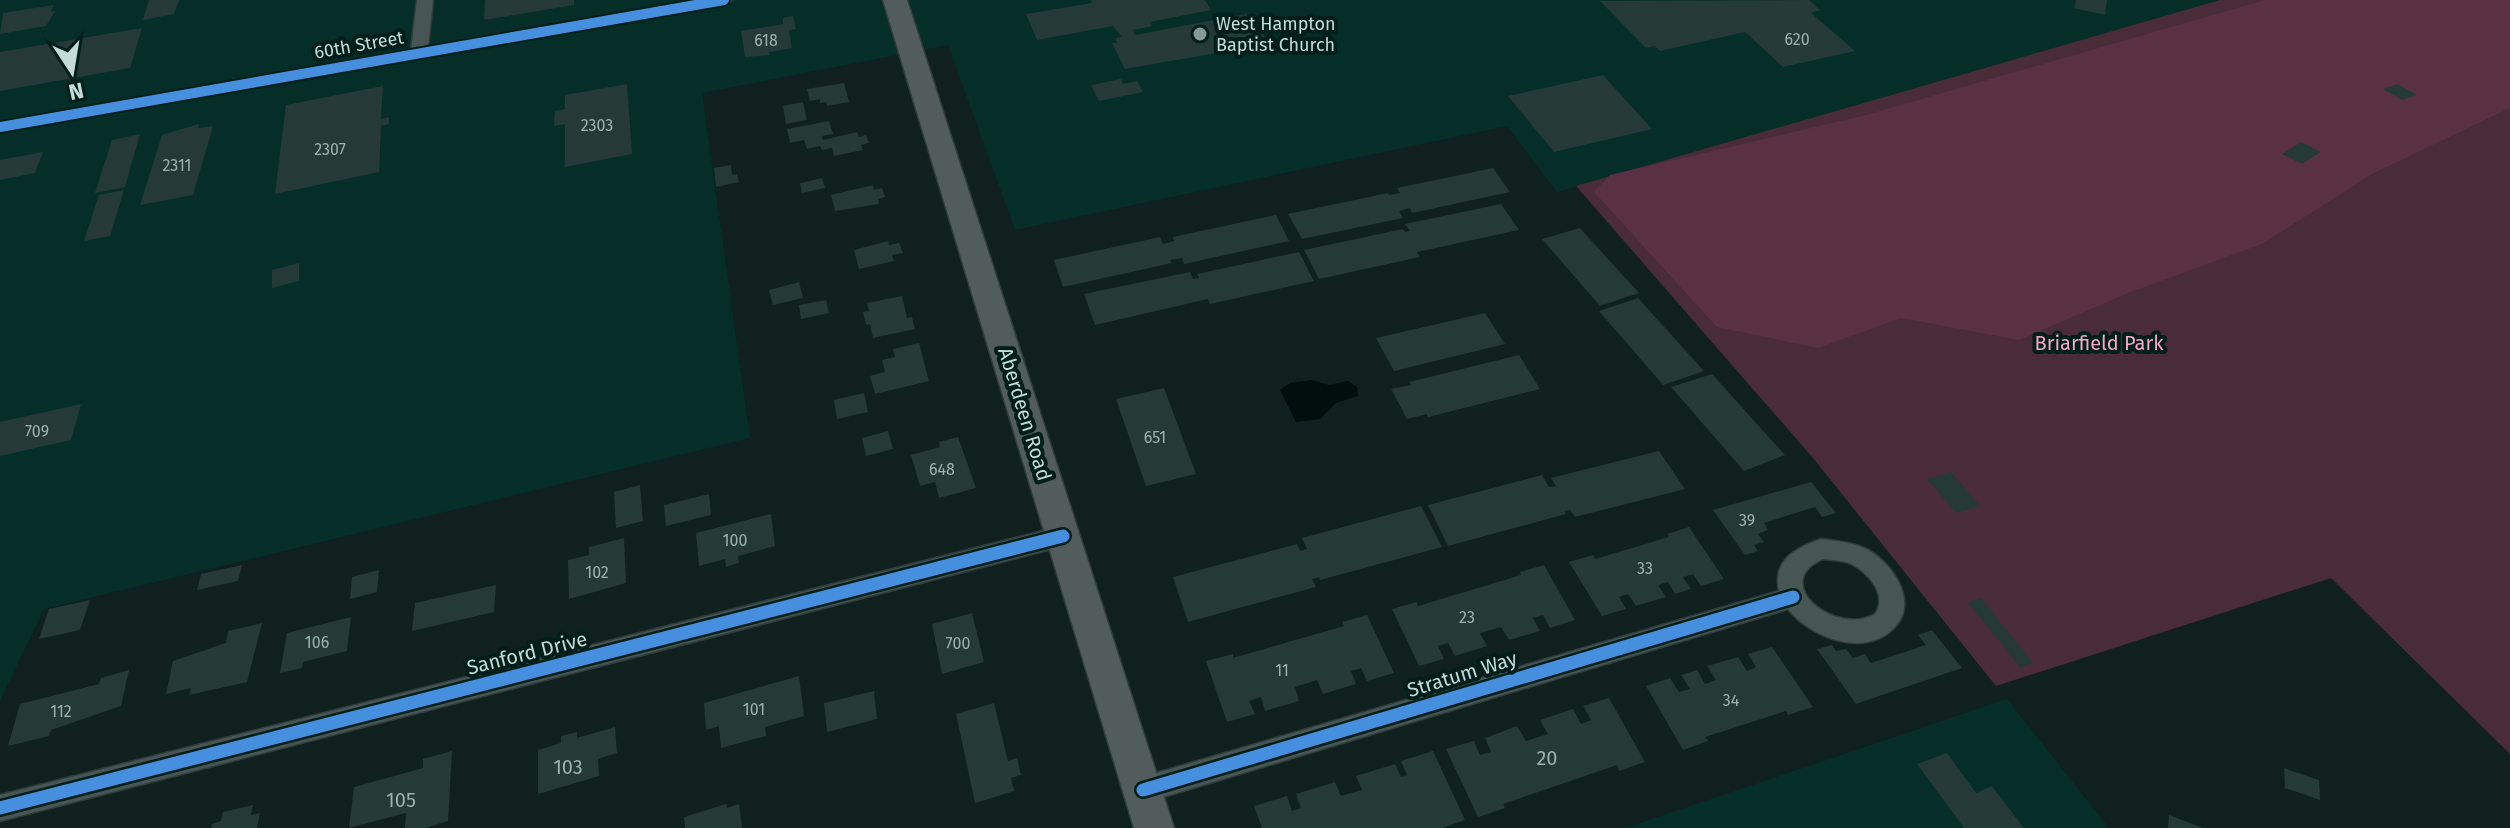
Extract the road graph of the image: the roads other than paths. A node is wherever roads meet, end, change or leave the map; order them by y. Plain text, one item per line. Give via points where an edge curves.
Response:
1 (425, 0) edge
2 (724, 0) edge
3 (895, 0) edge
4 (419, 53) junction
5 (0, 127) edge
6 (1063, 536) junction
7 (1793, 597) dead end
8 (1143, 790) junction
9 (0, 808) edge
10 (1154, 828) edge

1 - 4 street
2 - 4 street, 60th Street
3 - 6 main road, Aberdeen Road
4 - 5 street, 60th Street
6 - 8 main road, Aberdeen Road
6 - 9 street, Sanford Drive
7 - 8 street, Stratum Way
8 - 10 main road, Aberdeen Road

